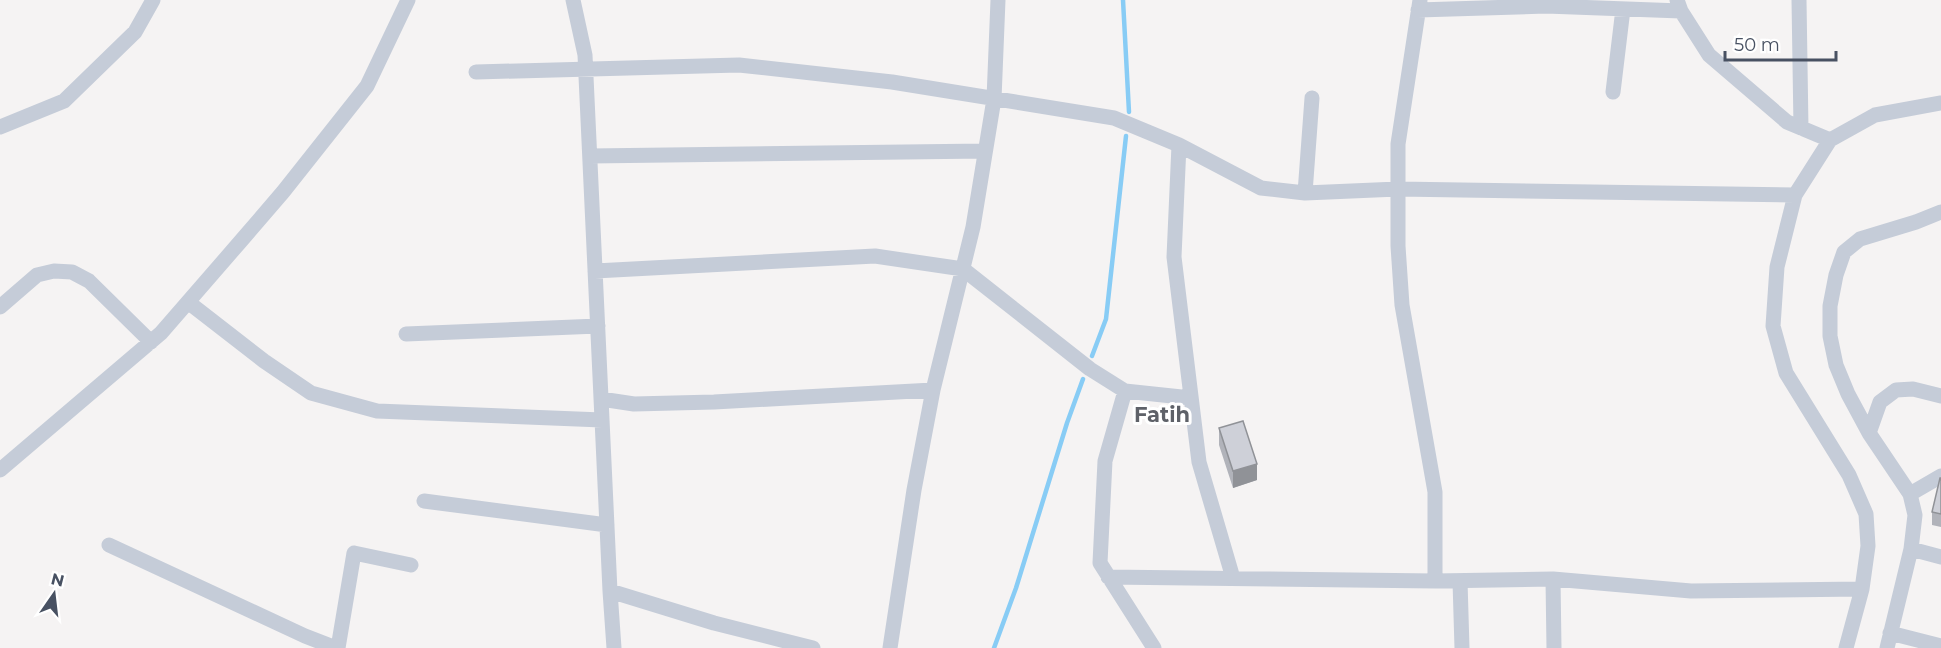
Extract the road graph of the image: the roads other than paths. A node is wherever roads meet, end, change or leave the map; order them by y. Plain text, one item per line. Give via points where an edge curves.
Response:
1 (153, 0) edge
2 (408, 0) edge
3 (573, 0) edge
4 (998, 0) edge
5 (1799, 0) edge
6 (1419, 5) edge
7 (1679, 6) edge
8 (1623, 9) junction
9 (586, 68) junction
10 (476, 72) dead end
11 (1613, 92) dead end
12 (1312, 98) dead end
13 (994, 99) junction
14 (1941, 103) edge
15 (0, 127) edge
16 (1801, 128) junction
17 (1830, 140) junction
18 (1179, 145) junction
19 (985, 151) junction
20 (590, 156) junction
21 (1398, 189) junction
22 (1305, 193) junction
23 (1795, 195) junction
24 (1941, 213) edge
25 (963, 269) junction
26 (595, 271) junction
27 (188, 302) junction
28 (0, 307) edge
29 (598, 326) junction
30 (406, 334) dead end
31 (151, 342) junction
32 (933, 390) junction
33 (1125, 392) junction
34 (1941, 396) edge
35 (1191, 398) junction
36 (601, 399) junction
37 (602, 420) junction
38 (1869, 433) junction
39 (0, 470) edge
40 (1941, 476) edge
41 (1910, 494) junction
42 (424, 501) dead end
43 (607, 525) junction
44 (109, 545) dead end
45 (1911, 549) junction
46 (1941, 557) edge
47 (411, 565) dead end
48 (1108, 577) junction
49 (1233, 579) junction
50 (1553, 579) junction
51 (1435, 581) junction
52 (1460, 581) junction
53 (1862, 589) junction
54 (610, 591) junction
55 (1889, 641) edge
56 (793, 645) edge
57 (1941, 646) edge
58 (337, 648) edge
59 (614, 648) edge
60 (813, 648) edge
61 (890, 648) edge
62 (1154, 648) edge
63 (1462, 648) edge
64 (1554, 648) edge
65 (1846, 648) edge

1 - 15 street via 135,32 64,101
2 - 27 street via 367,86 284,192
3 - 9 street
4 - 13 street
5 - 16 street
6 - 8 street
6 - 21 street via 1398,144
7 - 8 street
7 - 16 street via 1709,55 1787,122
8 - 11 street
9 - 10 street
9 - 13 street via 739,65 892,82
9 - 20 street
12 - 22 street
13 - 18 street via 1114,118
13 - 19 street
14 - 17 street via 1875,115
16 - 17 street
17 - 23 street
18 - 22 street via 1261,188
18 - 35 street via 1174,257
19 - 20 street
19 - 25 street
20 - 26 street
21 - 22 street
21 - 23 street
21 - 51 street via 1402,305 1435,492
23 - 53 street via 1777,267 1773,326 1786,373 1849,475 1866,514 1868,546
24 - 38 street via 1860,239 1844,252 1836,275 1830,336 1836,365
25 - 26 street via 875,256
25 - 32 street
25 - 33 street
26 - 29 street
27 - 31 street
27 - 37 street via 311,393 377,411
28 - 31 street via 37,275 54,270 72,272 89,281
29 - 30 street
29 - 36 street
31 - 39 street
32 - 36 street via 714,402 634,404
32 - 61 street
33 - 35 street
33 - 48 street via 1104,461 1100,563
34 - 38 street via 1913,389 1896,390 1880,402
35 - 49 street via 1199,462
36 - 37 street
37 - 43 street
38 - 41 street
40 - 41 street
41 - 45 street via 1915,515
42 - 43 street
43 - 54 street
44 - 58 street
45 - 46 street
45 - 55 street
47 - 58 street via 354,554
48 - 49 street
48 - 62 street
49 - 51 street
50 - 52 street
50 - 53 street via 1691,591
50 - 64 street
51 - 52 street
52 - 63 street
53 - 65 street
54 - 56 street
54 - 59 street
55 - 57 street
56 - 60 street

